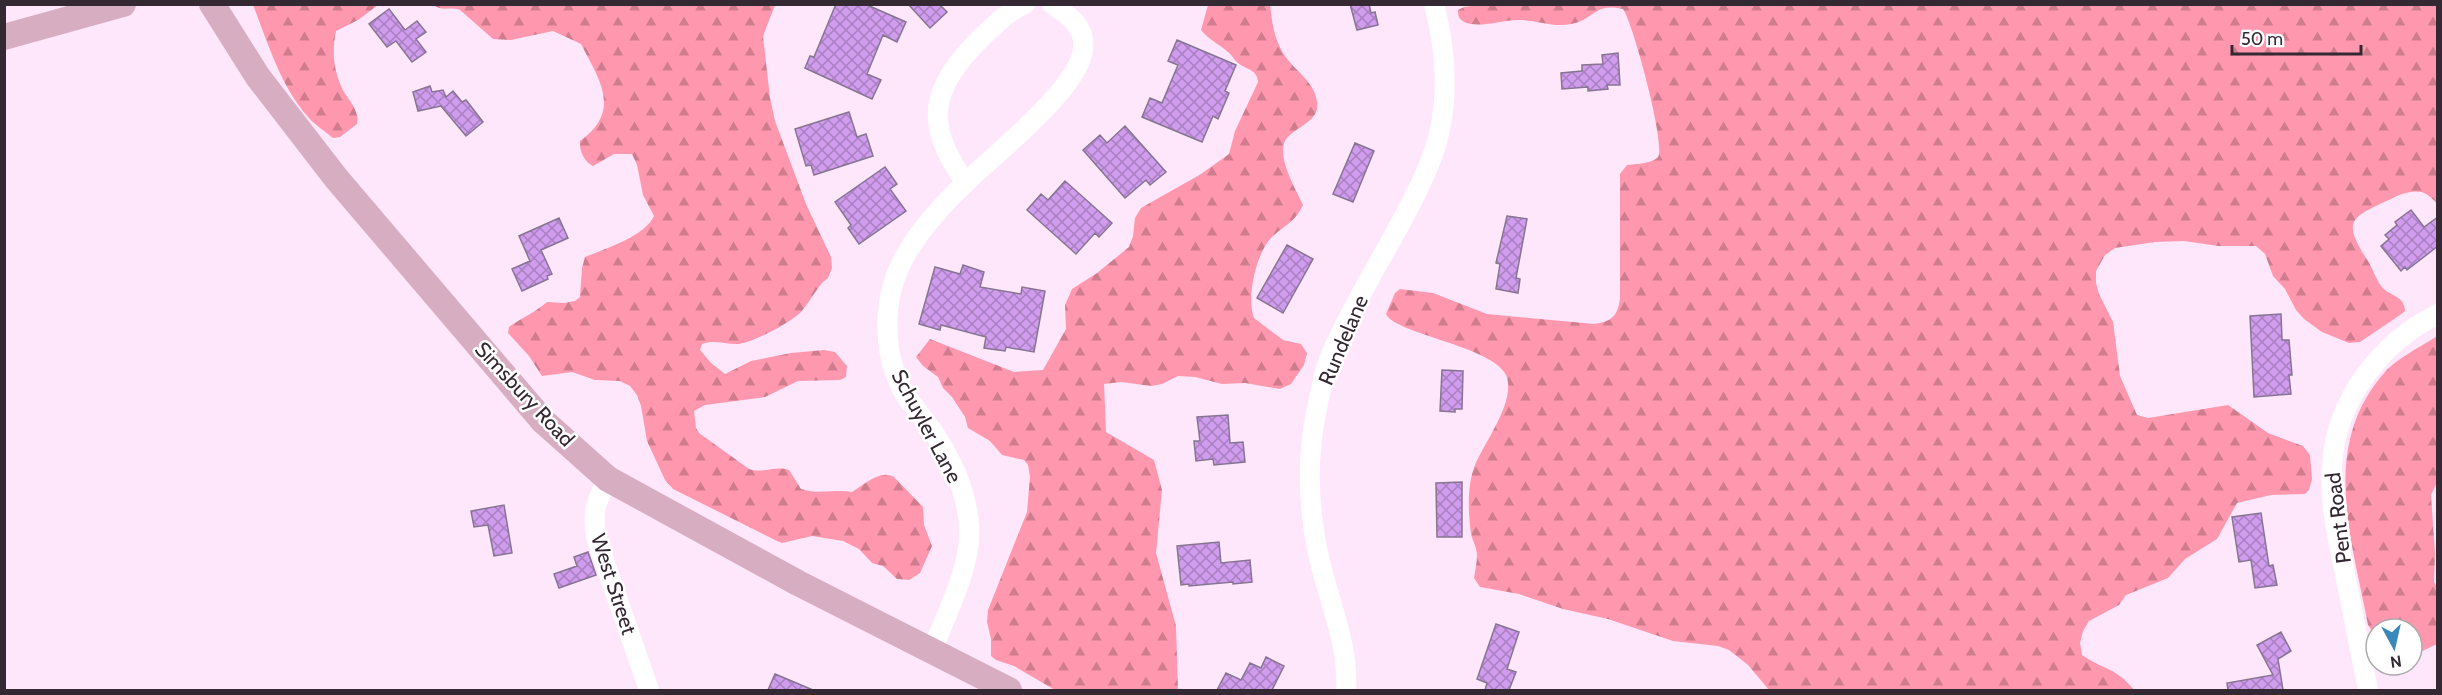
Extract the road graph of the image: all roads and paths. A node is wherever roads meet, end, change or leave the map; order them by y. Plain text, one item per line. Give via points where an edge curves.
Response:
1 (123, 4) edge
2 (213, 4) edge
3 (1025, 4) edge
4 (1052, 4) edge
5 (1434, 4) edge
6 (4, 37) edge
7 (966, 183) junction
8 (2438, 314) edge
9 (608, 479) junction
10 (932, 651) junction
11 (649, 690) edge
12 (1009, 690) edge
13 (1346, 690) edge
14 (2368, 690) edge

1 - 6 main road
2 - 9 main road, Simsbury Road via 258,77 336,177 543,421
3 - 7 street via 966,53 940,97 937,116 941,139 949,160
4 - 7 street, Schuyler Lane via 1076,22 1081,31 1083,50 1076,71 1042,110
5 - 13 street, Rundelane via 1444,54 1438,136 1418,190 1342,330 1326,368 1316,415 1310,496 1316,542 1343,651
7 - 10 street, Schuyler Lane via 926,226 903,259 893,283 888,318 889,349 898,380 935,434 955,472 969,526 964,568
8 - 14 street, Pent Road via 2404,333 2372,366 2346,411 2332,462 2336,527
9 - 10 main road, Simsbury Road
9 - 11 street, West Street via 593,517 596,537
10 - 12 main road, Simsbury Road

